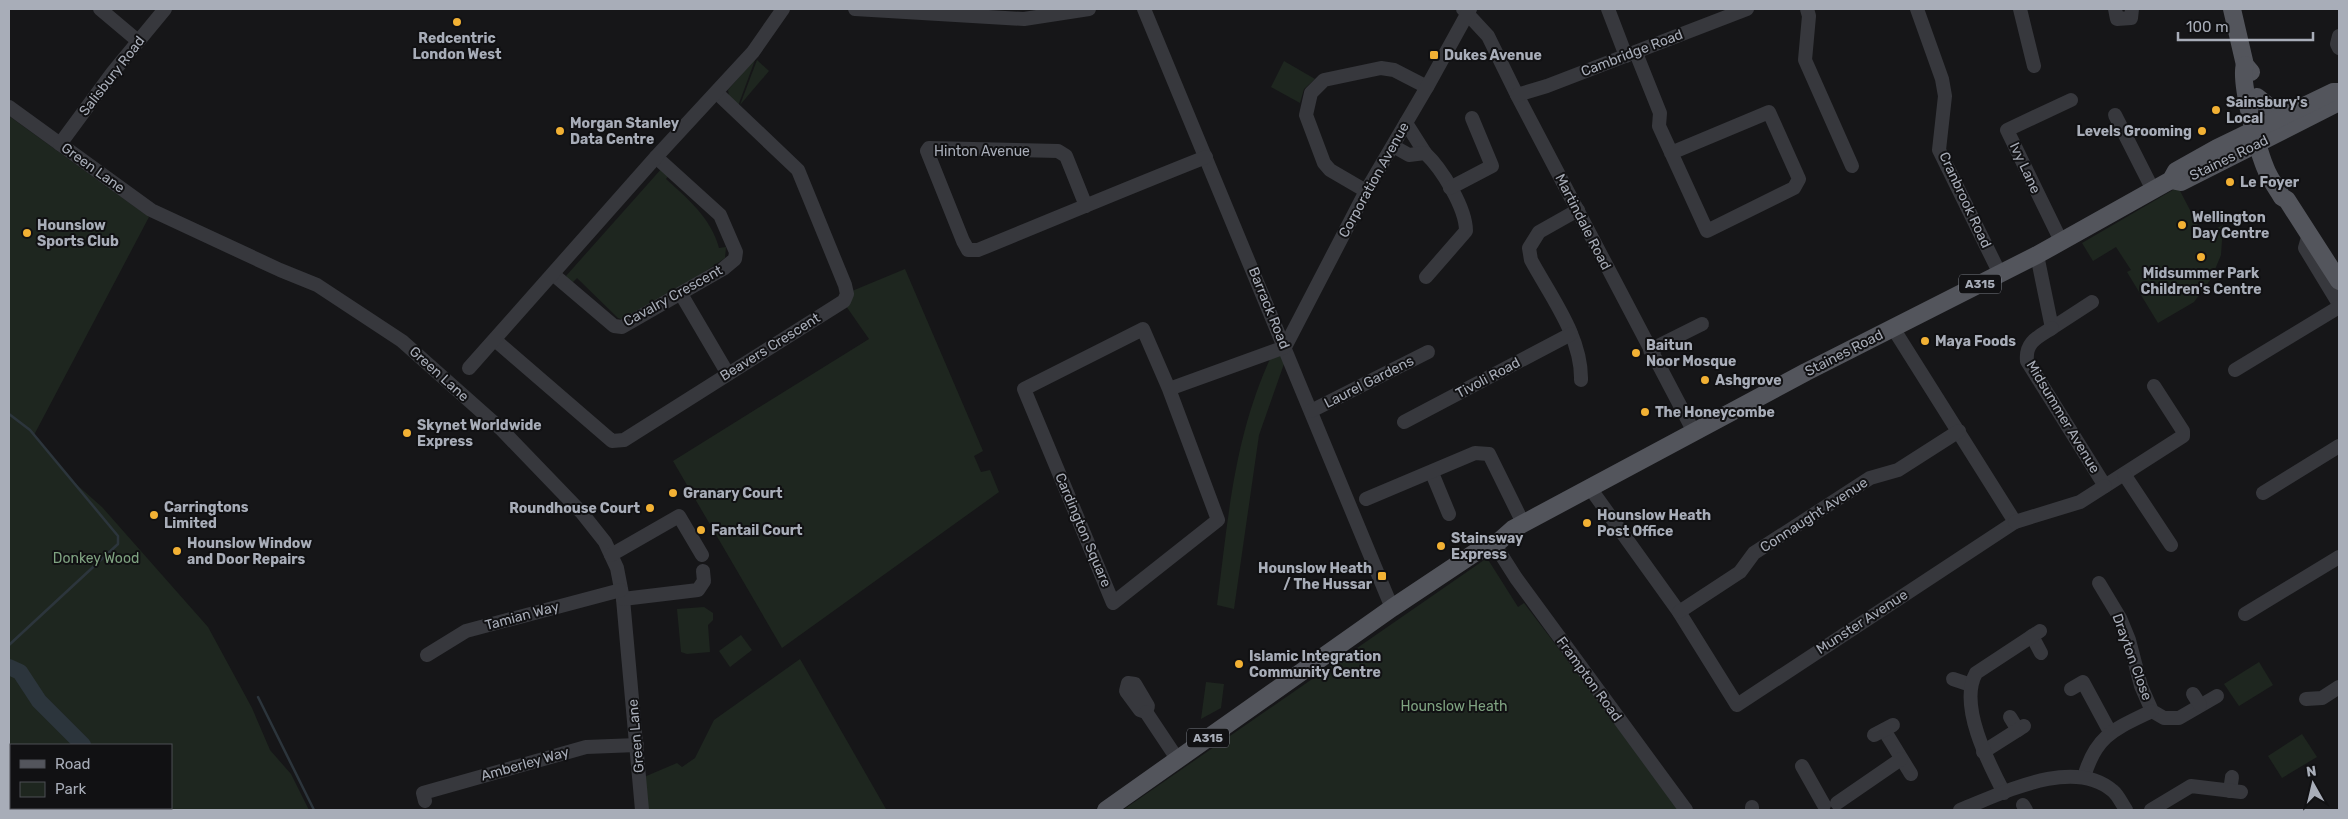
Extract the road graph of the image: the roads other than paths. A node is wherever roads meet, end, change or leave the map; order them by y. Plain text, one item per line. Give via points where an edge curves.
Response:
1 (100, 9) edge
2 (165, 9) edge
3 (783, 9) edge
4 (855, 9) edge
5 (1090, 9) edge
6 (1144, 9) edge
7 (1608, 9) edge
8 (1747, 9) edge
9 (1807, 9) edge
10 (1917, 9) edge
11 (2020, 9) edge
12 (2115, 9) edge
13 (2132, 9) edge
14 (2232, 9) edge
15 (1467, 11) edge
16 (2339, 36) edge
17 (138, 41) junction
18 (2339, 48) edge
19 (1631, 54) junction
20 (2245, 65) junction
21 (2034, 66) dead end
22 (1427, 88) junction
23 (2339, 92) edge
24 (717, 93) junction
25 (1517, 95) junction
26 (2257, 97) junction
27 (2339, 97) edge
28 (2071, 100) dead end
29 (2339, 102) edge
30 (9, 107) edge
31 (2284, 114) junction
32 (2115, 115) dead end
33 (1472, 118) dead end
34 (1406, 123) junction
35 (2261, 134) junction
36 (60, 144) junction
37 (1392, 146) junction
38 (1425, 153) junction
39 (1671, 153) junction
40 (656, 157) junction
41 (1206, 157) junction
42 (2231, 158) junction
43 (1852, 166) dead end
44 (2172, 177) junction
45 (2273, 183) junction
46 (1450, 188) junction
47 (2153, 190) junction
48 (1366, 192) junction
49 (2287, 200) junction
50 (1086, 206) junction
51 (1578, 210) junction
52 (2309, 234) junction
53 (2061, 242) junction
54 (2037, 255) junction
55 (2000, 274) junction
56 (554, 275) junction
57 (1426, 277) dead end
58 (2339, 281) edge
59 (681, 294) junction
60 (2092, 302) dead end
61 (2339, 305) edge
62 (1702, 324) dead end
63 (1893, 328) junction
64 (2052, 328) junction
65 (1571, 334) junction
66 (495, 340) junction
67 (1285, 347) junction
68 (1650, 350) junction
69 (1428, 352) dead end
70 (469, 368) dead end
71 (2235, 370) dead end
72 (728, 374) junction
73 (1581, 380) dead end
74 (2154, 386) dead end
75 (1169, 389) junction
76 (1311, 411) junction
77 (1404, 422) dead end
78 (1959, 431) junction
79 (1694, 432) junction
80 (2339, 446) edge
81 (1432, 472) junction
82 (2124, 474) junction
83 (2105, 486) junction
84 (1590, 488) junction
85 (2263, 493) dead end
86 (1366, 499) dead end
87 (1449, 514) dead end
88 (2015, 522) junction
89 (1523, 523) junction
90 (1495, 545) junction
91 (2171, 545) dead end
92 (702, 554) dead end
93 (611, 555) junction
94 (2339, 557) edge
95 (703, 571) dead end
96 (2099, 584) dead end
97 (622, 594) junction
98 (1392, 608) junction
99 (1679, 612) junction
100 (2245, 614) dead end
101 (2041, 653) dead end
102 (427, 655) dead end
103 (1953, 679) dead end
104 (2081, 683) dead end
105 (1971, 684) junction
106 (2339, 687) edge
107 (2216, 696) dead end
108 (2306, 699) dead end
109 (2152, 711) junction
110 (1146, 712) dead end
111 (2010, 717) dead end
112 (1883, 730) dead end
113 (2110, 732) junction
114 (637, 744) junction
115 (1983, 752) junction
116 (1901, 759) junction
117 (1178, 760) junction
118 (1802, 766) dead end
119 (1911, 774) dead end
120 (2084, 777) junction
121 (2235, 787) dead end
122 (2004, 793) junction
123 (425, 802) dead end
124 (2169, 805) edge
125 (1829, 807) edge
126 (642, 810) edge
127 (1106, 810) edge
128 (1686, 810) edge
129 (1960, 810) edge
130 (2126, 810) edge
131 (2150, 810) edge

1 - 17 street
2 - 17 street, Salisbury Road
3 - 24 street via 753,52
4 - 5 street via 1024,19
6 - 41 street, Barrack Road
7 - 19 street
8 - 19 street, Cambridge Road
9 - 43 street via 1805,60
10 - 55 street, Cranbrook Road via 1945,96 1939,150
11 - 21 street
12 - 13 street via 2117,19 2121,20 2131,18
14 - 20 main road
15 - 22 street, Corporation Avenue
15 - 25 street, Martindale Road via 1488,36
16 - 18 street
17 - 36 street, Salisbury Road
19 - 25 street, Cambridge Road
19 - 39 street via 1660,113 1659,126
20 - 26 main road via 2250,69
20 - 35 main road via 2243,71
22 - 34 street, Corporation Avenue
22 - 48 street via 1394,70 1381,68 1324,80 1311,93 1306,115 1324,162 1330,170
23 - 31 main road, Staines Road / A315
24 - 40 street
24 - 72 street, Beavers Crescent via 798,170 847,294 844,301
25 - 51 street, Martindale Road
26 - 31 main road
26 - 35 main road
27 - 35 main road
28 - 53 street, Ivy Lane via 2007,130
29 - 35 main road, Staines Road / A315
30 - 36 street, Green Lane
31 - 35 main road, Staines Road / A315
32 - 47 street
33 - 46 street via 1492,166
34 - 37 street, Corporation Avenue
34 - 38 street
35 - 42 main road, Staines Road / A315
35 - 44 main road, Staines Road / A315 via 2184,166
35 - 45 main road via 2265,166
35 - 49 main road
36 - 93 street, Green Lane via 151,210 317,285 402,341 507,436 582,513
37 - 38 street via 1408,155
37 - 48 street, Corporation Avenue
38 - 46 street via 1437,164
39 - 39 street via 1707,231 1794,188 1799,179 1769,112
40 - 56 street
40 - 59 street, Cavalry Crescent via 716,210 736,252 735,259 729,264
41 - 50 street, Hinton Avenue
41 - 67 street, Barrack Road
42 - 44 main road, Staines Road / A315 via 2181,182
42 - 45 main road via 2252,166
44 - 47 main road, Staines Road / A315
45 - 49 main road
46 - 57 street via 1466,219 1466,232
47 - 53 main road, Staines Road / A315
48 - 67 street, Corporation Avenue
49 - 52 main road
50 - 50 street, Hinton Avenue via 978,250 968,250 927,151 929,148 1058,151 1066,156
51 - 65 street via 1539,232 1529,248 1531,260
51 - 68 street, Martindale Road
52 - 58 main road
52 - 61 street via 2305,248
53 - 54 main road, Staines Road / A315
54 - 55 main road, Staines Road / A315
54 - 64 street
55 - 63 main road, Staines Road / A315
56 - 59 street, Cavalry Crescent via 614,326 622,326
56 - 66 street
59 - 72 street
60 - 64 street, Midsummer Avenue
61 - 71 street
62 - 68 street
63 - 78 street
63 - 79 main road, Staines Road / A315
64 - 83 street, Midsummer Avenue via 2031,341 2026,351 2027,361
65 - 73 street via 1581,362
65 - 77 street, Tivoli Road
66 - 70 street
66 - 72 street, Beavers Crescent via 612,441 624,440
67 - 75 street
67 - 76 street, Barrack Road
68 - 79 street, Martindale Road
69 - 76 street, Laurel Gardens
74 - 82 street, Midsummer Avenue via 2183,431 2183,436
75 - 75 street, Cardington Square via 1218,520 1113,603 1024,389 1143,329
76 - 98 street, Barrack Road
78 - 88 street
78 - 99 street, Connaught Avenue via 1898,470 1870,478 1762,547 1740,572
79 - 84 main road, Staines Road / A315
80 - 85 street
81 - 86 street
81 - 87 street
81 - 89 street via 1476,453 1488,454
82 - 83 street, Midsummer Avenue
82 - 91 street
83 - 88 street, Midsummer Avenue via 2080,502
84 - 89 main road, Staines Road / A315
84 - 99 street, Munster Avenue
88 - 99 street, Munster Avenue via 1736,710
89 - 90 main road, Staines Road / A315
90 - 98 main road, Staines Road / A315 via 1476,552
90 - 128 street, Frampton Road via 1532,601
92 - 93 street via 679,516
93 - 97 street, Green Lane
94 - 100 street
95 - 97 street, Tamian Way via 704,582 698,590
96 - 109 street, Drayton Close via 2117,613
97 - 102 street, Tamian Way via 466,631
97 - 114 street, Green Lane
98 - 117 main road, A315
101 - 105 street via 2036,633 1976,673
103 - 105 street
104 - 113 street
105 - 115 street via 1972,708
106 - 108 street via 2322,698
107 - 109 street, Drayton Close via 2196,700 2179,718 2164,718
109 - 113 street
110 - 117 street
111 - 115 street via 2021,728
112 - 116 street
113 - 120 street via 2090,756
114 - 123 street, Amberley Way via 586,747 423,793
114 - 126 street, Green Lane
115 - 122 street
116 - 119 street
116 - 125 street
117 - 127 main road, A315
118 - 125 street
120 - 122 street via 2056,777
120 - 130 street via 2113,791
121 - 124 street via 2191,786
122 - 129 street
124 - 131 street

